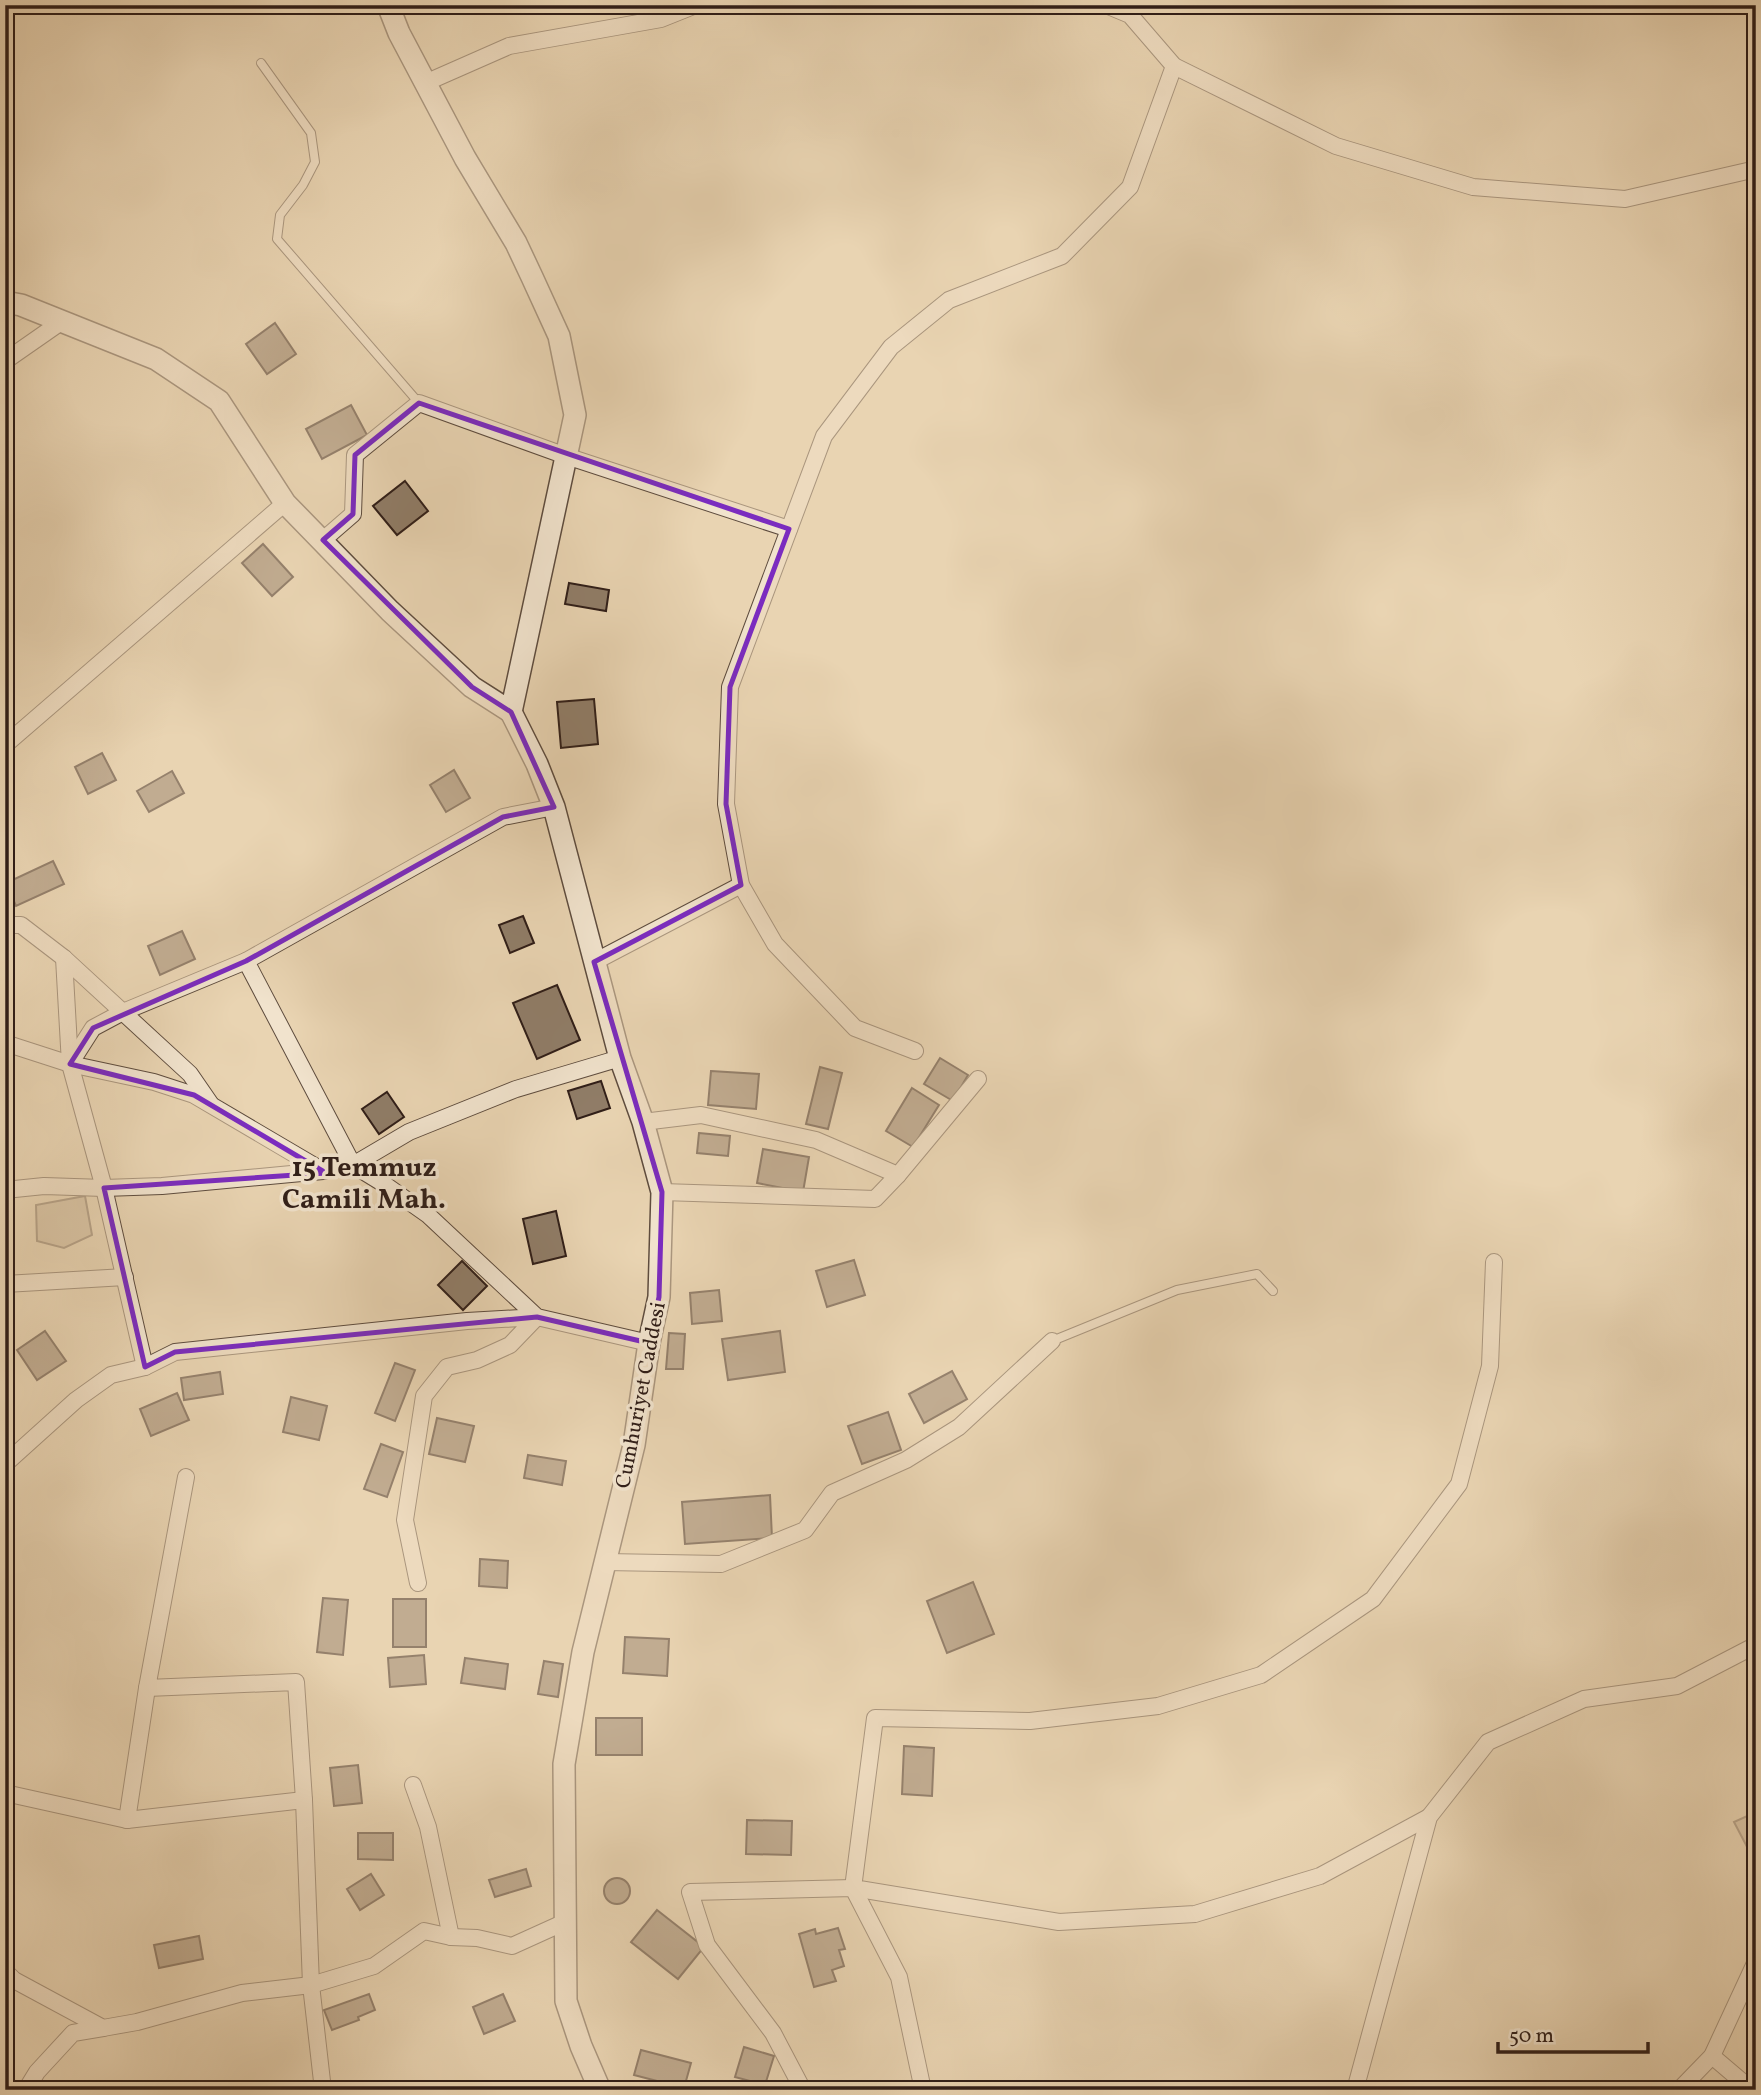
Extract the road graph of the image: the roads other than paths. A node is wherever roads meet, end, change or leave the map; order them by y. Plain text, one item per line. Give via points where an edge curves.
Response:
1 (388, 5) edge
2 (696, 5) edge
3 (1106, 5) edge
4 (261, 63) dead end
5 (1174, 66) junction
6 (425, 83) junction
7 (1756, 169) edge
8 (5, 302) edge
9 (61, 322) junction
10 (5, 361) edge
11 (419, 403) junction
12 (566, 456) junction
13 (285, 503) junction
14 (789, 529) junction
15 (323, 540) junction
16 (511, 712) junction
17 (5, 745) edge
18 (554, 807) junction
19 (741, 885) junction
20 (5, 925) edge
21 (64, 958) junction
22 (246, 961) junction
23 (594, 962) junction
24 (123, 1012) junction
25 (5, 1043) edge
26 (915, 1051) dead end
27 (620, 1058) junction
28 (70, 1064) junction
29 (978, 1079) dead end
30 (211, 1105) junction
31 (643, 1122) junction
32 (353, 1166) junction
33 (323, 1171) junction
34 (898, 1175) junction
35 (104, 1188) junction
36 (5, 1190) edge
37 (662, 1192) junction
38 (1494, 1262) dead end
39 (125, 1277) junction
40 (5, 1284) edge
41 (1273, 1291) dead end
42 (537, 1317) junction
43 (1052, 1342) joint
44 (649, 1343) junction
45 (145, 1367) junction
46 (5, 1464) edge
47 (186, 1477) dead end
48 (605, 1562) junction
49 (418, 1583) dead end
50 (1756, 1645) edge
51 (147, 1688) junction
52 (414, 1785) dead end
53 (5, 1793) edge
54 (304, 1800) junction
55 (1429, 1817) junction
56 (127, 1820) junction
57 (853, 1888) junction
58 (565, 1922) junction
59 (451, 1937) junction
60 (1756, 1961) edge
61 (5, 1971) edge
62 (311, 1985) junction
63 (103, 2028) junction
64 (1712, 2056) junction
65 (26, 2090) edge
66 (323, 2090) edge
67 (600, 2090) edge
68 (803, 2090) edge
69 (923, 2090) edge
70 (1355, 2090) edge
71 (1679, 2090) edge
72 (1752, 2090) edge

1 - 6 street
2 - 6 street via 661,19 509,46
3 - 5 street via 1130,15
4 - 11 lane via 311,133 314,162 280,215 277,239
5 - 7 street via 1336,146 1474,187 1625,199
5 - 14 street via 1130,187 1062,256 949,300 891,347 824,436
6 - 12 street via 516,243 559,336 575,415
8 - 9 street
9 - 10 street
9 - 13 street via 156,359 219,401
11 - 12 street
11 - 15 street via 355,455 353,514
12 - 14 street
12 - 16 street
13 - 15 street
13 - 17 street
14 - 19 street via 730,687 726,804
15 - 16 street via 472,687
16 - 18 street, Cumhuriyet Caddesi
18 - 22 street via 503,817
18 - 23 street, Cumhuriyet Caddesi
19 - 23 street
19 - 26 street via 775,944 855,1028
20 - 21 street via 21,925
21 - 24 street
21 - 28 street
22 - 24 street
22 - 32 street
23 - 27 street, Cumhuriyet Caddesi
24 - 28 street via 93,1028
24 - 30 street via 190,1074
25 - 28 street
27 - 31 street, Cumhuriyet Caddesi
27 - 32 street via 516,1090 421,1127
28 - 30 street via 154,1082
28 - 35 street
29 - 34 street
30 - 33 street
31 - 34 street via 701,1115 816,1140
31 - 37 street, Cumhuriyet Caddesi
32 - 33 street
32 - 42 street via 428,1215
33 - 35 street
34 - 37 street via 875,1199
35 - 36 street
35 - 39 street
37 - 44 street, Cumhuriyet Caddesi via 659,1297
38 - 57 street via 1490,1366 1459,1484 1373,1599 1261,1675 1158,1706 1030,1721 875,1718
39 - 40 street
39 - 45 street
41 - 43 lane via 1257,1274 1177,1290
42 - 44 street
42 - 45 street via 175,1352
42 - 49 street via 510,1345 447,1367 424,1396 405,1520
43 - 48 street via 959,1427 906,1460 832,1493 805,1530 721,1564
44 - 48 street, Cumhuriyet Caddesi via 634,1445
45 - 46 street via 111,1375
47 - 51 street
48 - 58 street, Cumhuriyet Caddesi via 583,1652 564,1764
50 - 55 street via 1677,1686 1584,1699 1488,1742
51 - 54 street via 296,1682
51 - 56 street
52 - 59 street via 428,1827
53 - 56 street
54 - 56 street
54 - 62 street
55 - 57 street via 1320,1876 1195,1914 1059,1922
55 - 70 street
57 - 68 street via 690,1892 707,1945 773,2033
57 - 69 street via 900,1977
58 - 59 street via 512,1946
58 - 67 street, Cumhuriyet Caddesi via 566,2001
59 - 62 street via 424,1931 374,1966
60 - 64 street
61 - 63 street
62 - 63 street via 242,1993
62 - 66 street
63 - 65 street via 73,2033
64 - 71 street
64 - 72 street

